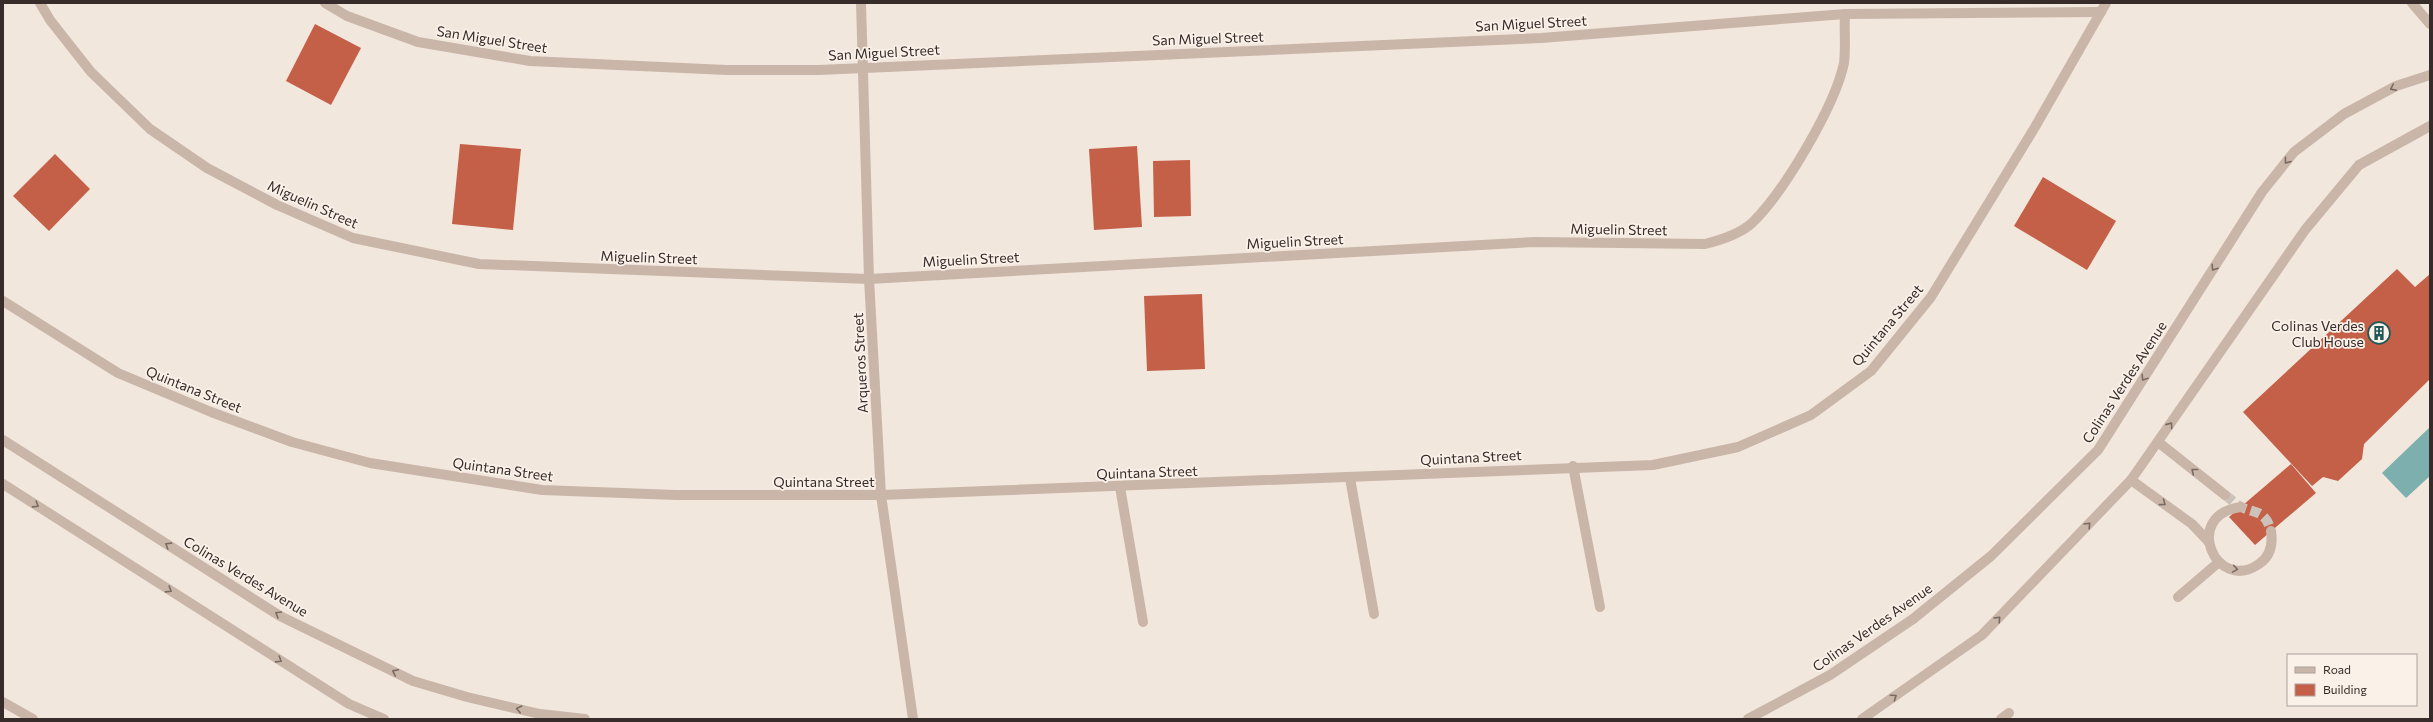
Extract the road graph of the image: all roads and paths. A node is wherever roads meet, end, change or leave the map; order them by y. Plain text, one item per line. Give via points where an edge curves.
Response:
1 (40, 3) edge
2 (325, 3) edge
3 (861, 3) edge
4 (2412, 3) edge
5 (2103, 7) edge
6 (1845, 14) junction
7 (2430, 24) edge
8 (861, 67) junction
9 (2430, 75) edge
10 (2430, 126) edge
11 (869, 279) junction
12 (3, 301) edge
13 (3, 440) edge
14 (2158, 442) junction
15 (1573, 466) junction
16 (1350, 478) junction
17 (2131, 480) junction
18 (3, 484) edge
19 (1120, 487) junction
20 (881, 495) junction
21 (2225, 495) tunnel mouth
22 (2241, 507) dead end
23 (2271, 531) tunnel mouth
24 (2209, 542) junction
25 (2219, 562) junction
26 (2178, 597) dead end
27 (1600, 607) dead end
28 (1374, 614) dead end
29 (1143, 622) dead end
30 (3, 702) edge
31 (33, 719) edge
32 (384, 719) edge
33 (585, 719) edge
34 (913, 719) edge
35 (1748, 719) edge
36 (1862, 719) edge

1 - 11 street, Miguelin Street via 50,20 91,72 150,129 214,171 277,205 352,238 479,264
2 - 8 street, San Miguel Street via 347,16 418,42 530,61 727,70 819,70
3 - 8 street, Arqueros Street
4 - 7 street
5 - 6 street, San Miguel Street
5 - 15 street, Quintana Street via 2035,127 1931,297 1871,371 1811,415 1738,447 1653,464
6 - 8 street, San Miguel Street via 1541,38
6 - 11 street, Miguelin Street via 1844,63 1825,114 1783,184 1751,224 1725,239 1705,244 1535,242
8 - 11 street, Arqueros Street
9 -> 35 street, Colinas Verdes Avenue via 2396,86 2344,114 2294,152 2262,192 2098,450 1991,556 1913,619 1830,675
14 -> 10 street via 2305,230 2359,165
11 - 20 street, Arqueros Street
12 - 20 street, Quintana Street via 118,373 292,442 370,463 542,490 676,495
33 -> 13 street, Colinas Verdes Avenue via 540,714 467,697 413,680 280,616
14 - 17 street
21 -> 14 street
15 - 16 street, Quintana Street
15 - 27 street
16 - 19 street, Quintana Street
16 - 28 street
17 -> 24 street via 2192,524
36 -> 17 street via 1982,635
18 -> 32 street via 349,704
19 - 20 street, Quintana Street
19 - 29 street
20 - 34 street, Arqueros Street
22 - 24 street via 2217,517 2209,533
25 -> 23 street via 2235,570 2253,568 2267,557 2272,540
24 - 25 street via 2212,553
25 - 26 street
30 - 31 street

